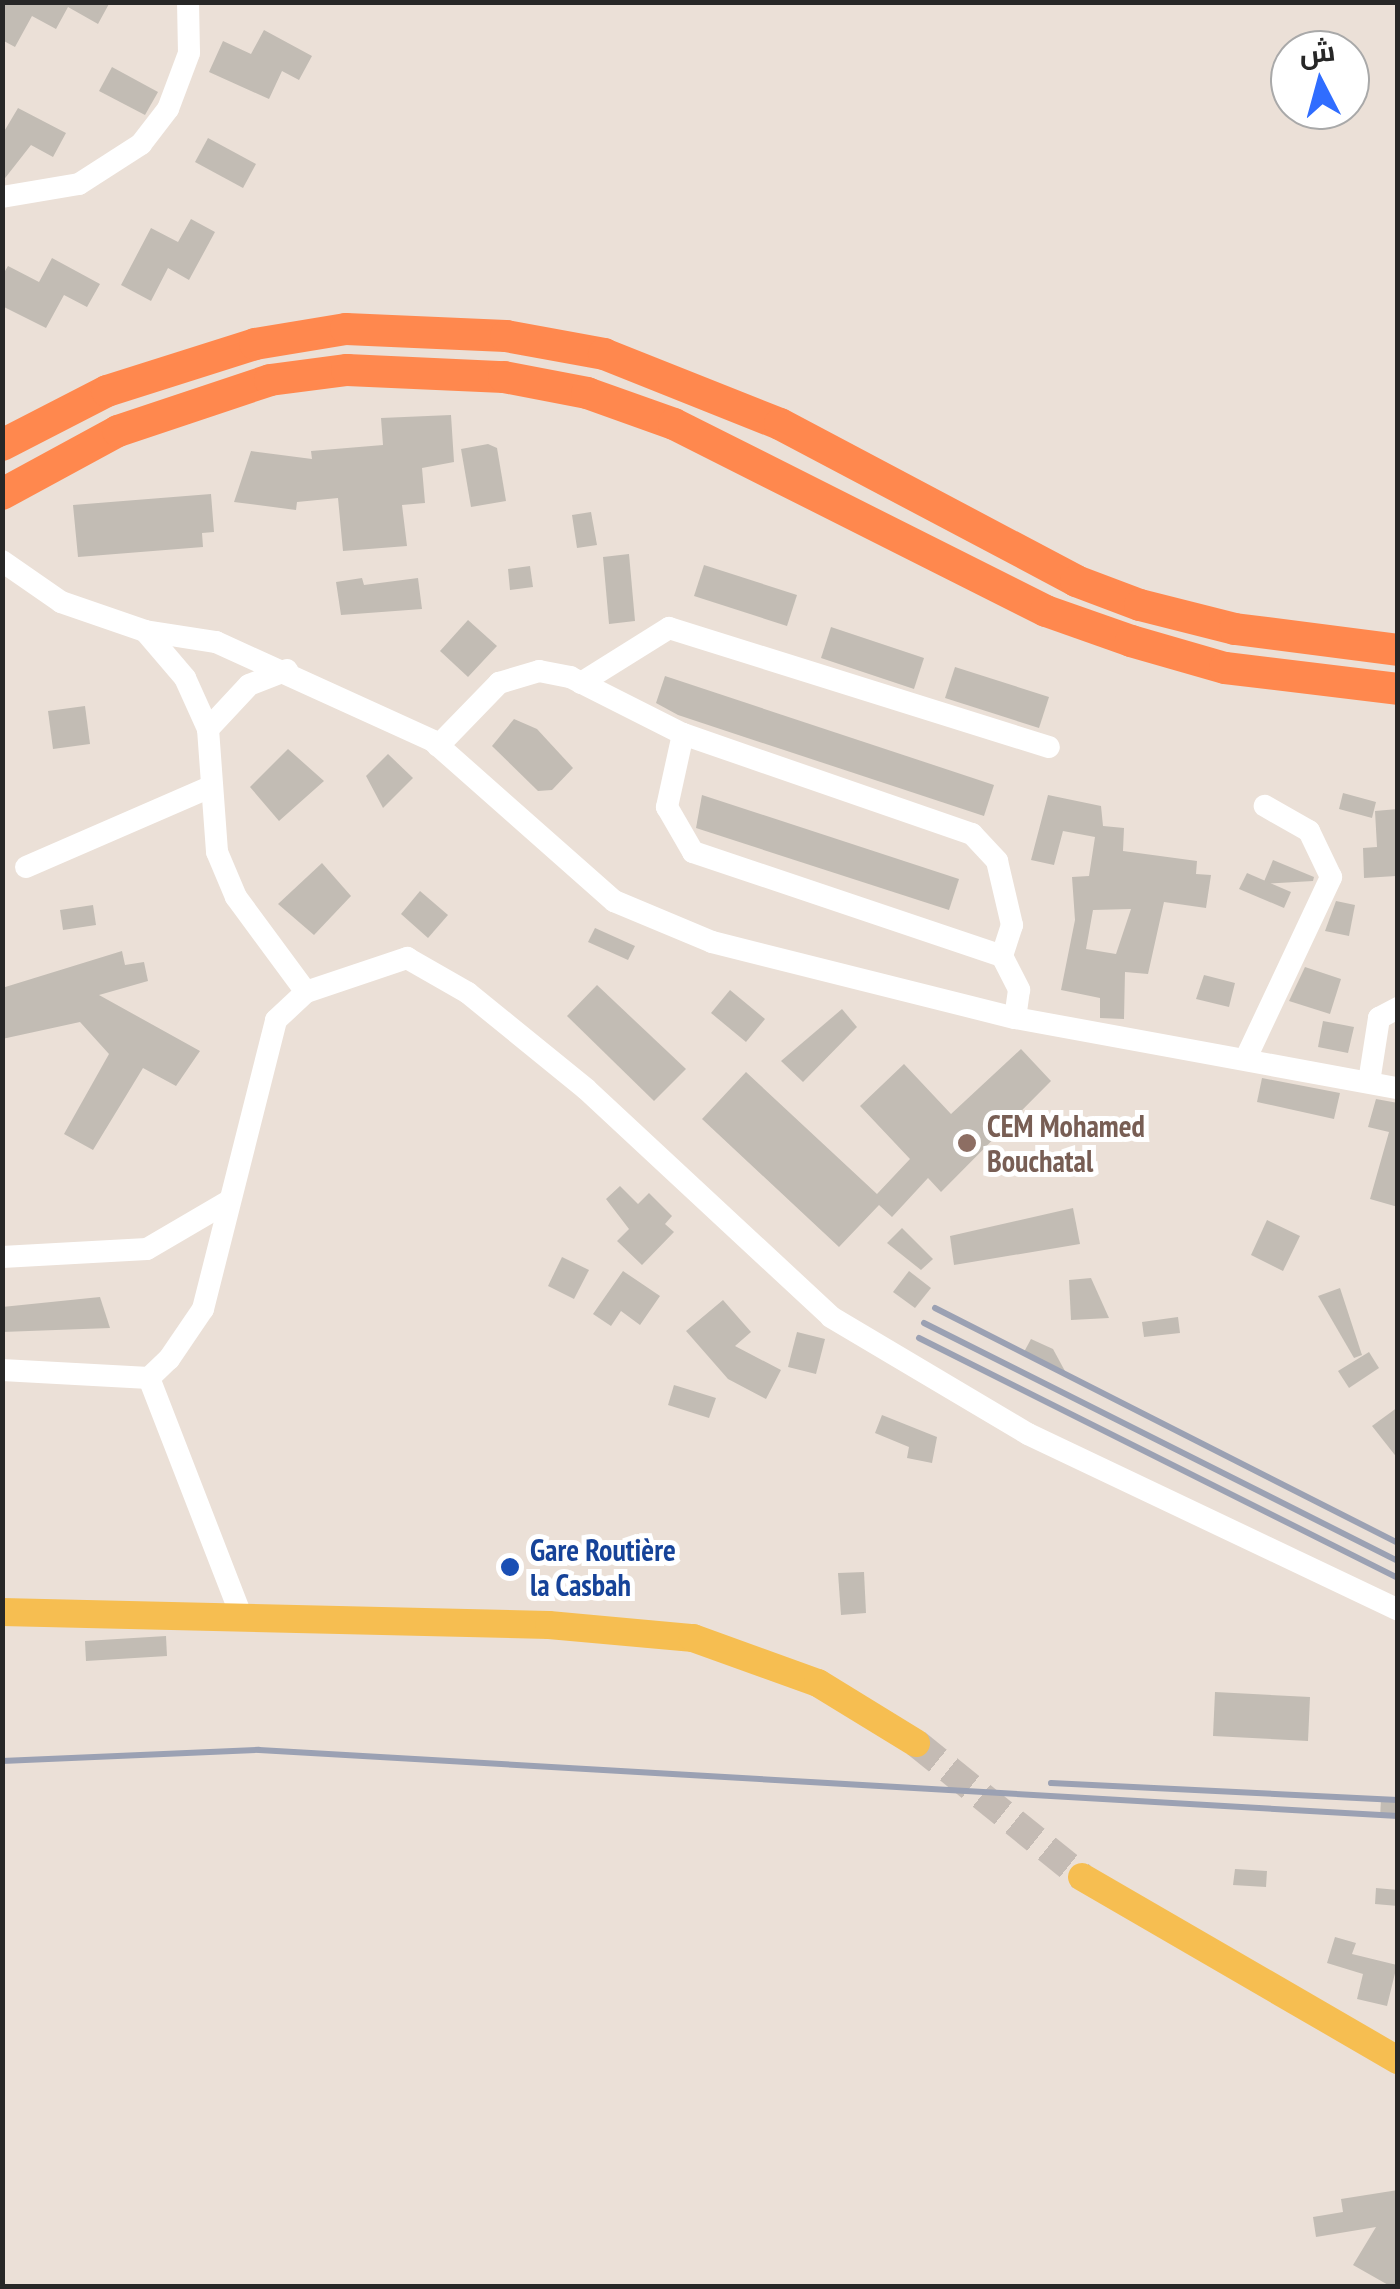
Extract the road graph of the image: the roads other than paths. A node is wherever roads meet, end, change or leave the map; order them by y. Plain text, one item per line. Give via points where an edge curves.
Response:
1 (188, 2) edge
2 (2, 197) edge
3 (2, 445) edge
4 (2, 494) edge
5 (8, 566) edge
6 (145, 631) junction
7 (1398, 650) edge
8 (287, 670) junction
9 (582, 683) junction
10 (1398, 689) edge
11 (208, 729) junction
12 (683, 734) junction
13 (438, 746) junction
14 (1049, 747) dead end
15 (208, 788) junction
16 (1266, 806) dead end
17 (26, 868) dead end
18 (1002, 956) junction
19 (306, 992) junction
20 (1398, 1008) edge
21 (1015, 1018) junction
22 (1246, 1058) junction
23 (1369, 1082) junction
24 (1398, 1088) edge
25 (229, 1200) junction
26 (2, 1258) edge
27 (2, 1370) edge
28 (149, 1378) junction
29 (1398, 1610) edge
30 (2, 1612) edge
31 (242, 1618) junction
32 (916, 1743) tunnel mouth
33 (1082, 1877) tunnel mouth
34 (1398, 2060) edge

1 - 2 street via 188,53 168,109 141,144 79,184
3 - 7 highway via 107,391 255,344 346,329 506,336 604,354 780,424 1076,581 1140,605 1235,629
4 - 10 highway via 118,431 270,380 347,370 504,377 587,392 674,424 1001,589 1131,641 1225,668
5 - 6 street via 61,602
6 - 8 street via 216,642
6 - 11 street via 184,678
8 - 11 street via 249,685
8 - 13 street
9 - 12 street
9 - 13 street via 539,671 500,683
9 - 14 street via 668,628
11 - 15 street
12 - 18 street via 972,834 997,861 1012,925
12 - 18 street via 667,807 693,852
13 - 21 street via 614,902 712,942
15 - 17 street
15 - 19 street via 217,852 236,897
16 - 22 street via 1309,832 1331,876
18 - 21 street via 1019,990
19 - 25 street via 276,1020
19 - 29 street via 389,960 426,966 586,1088 831,1318 1028,1434
20 - 23 street via 1379,1018
21 - 22 street
22 - 23 street
23 - 24 street
25 - 26 street via 147,1249
25 - 28 street via 203,1310
27 - 28 street
28 - 31 street
30 - 31 main road
31 - 32 main road via 693,1638 818,1683
33 - 34 main road

